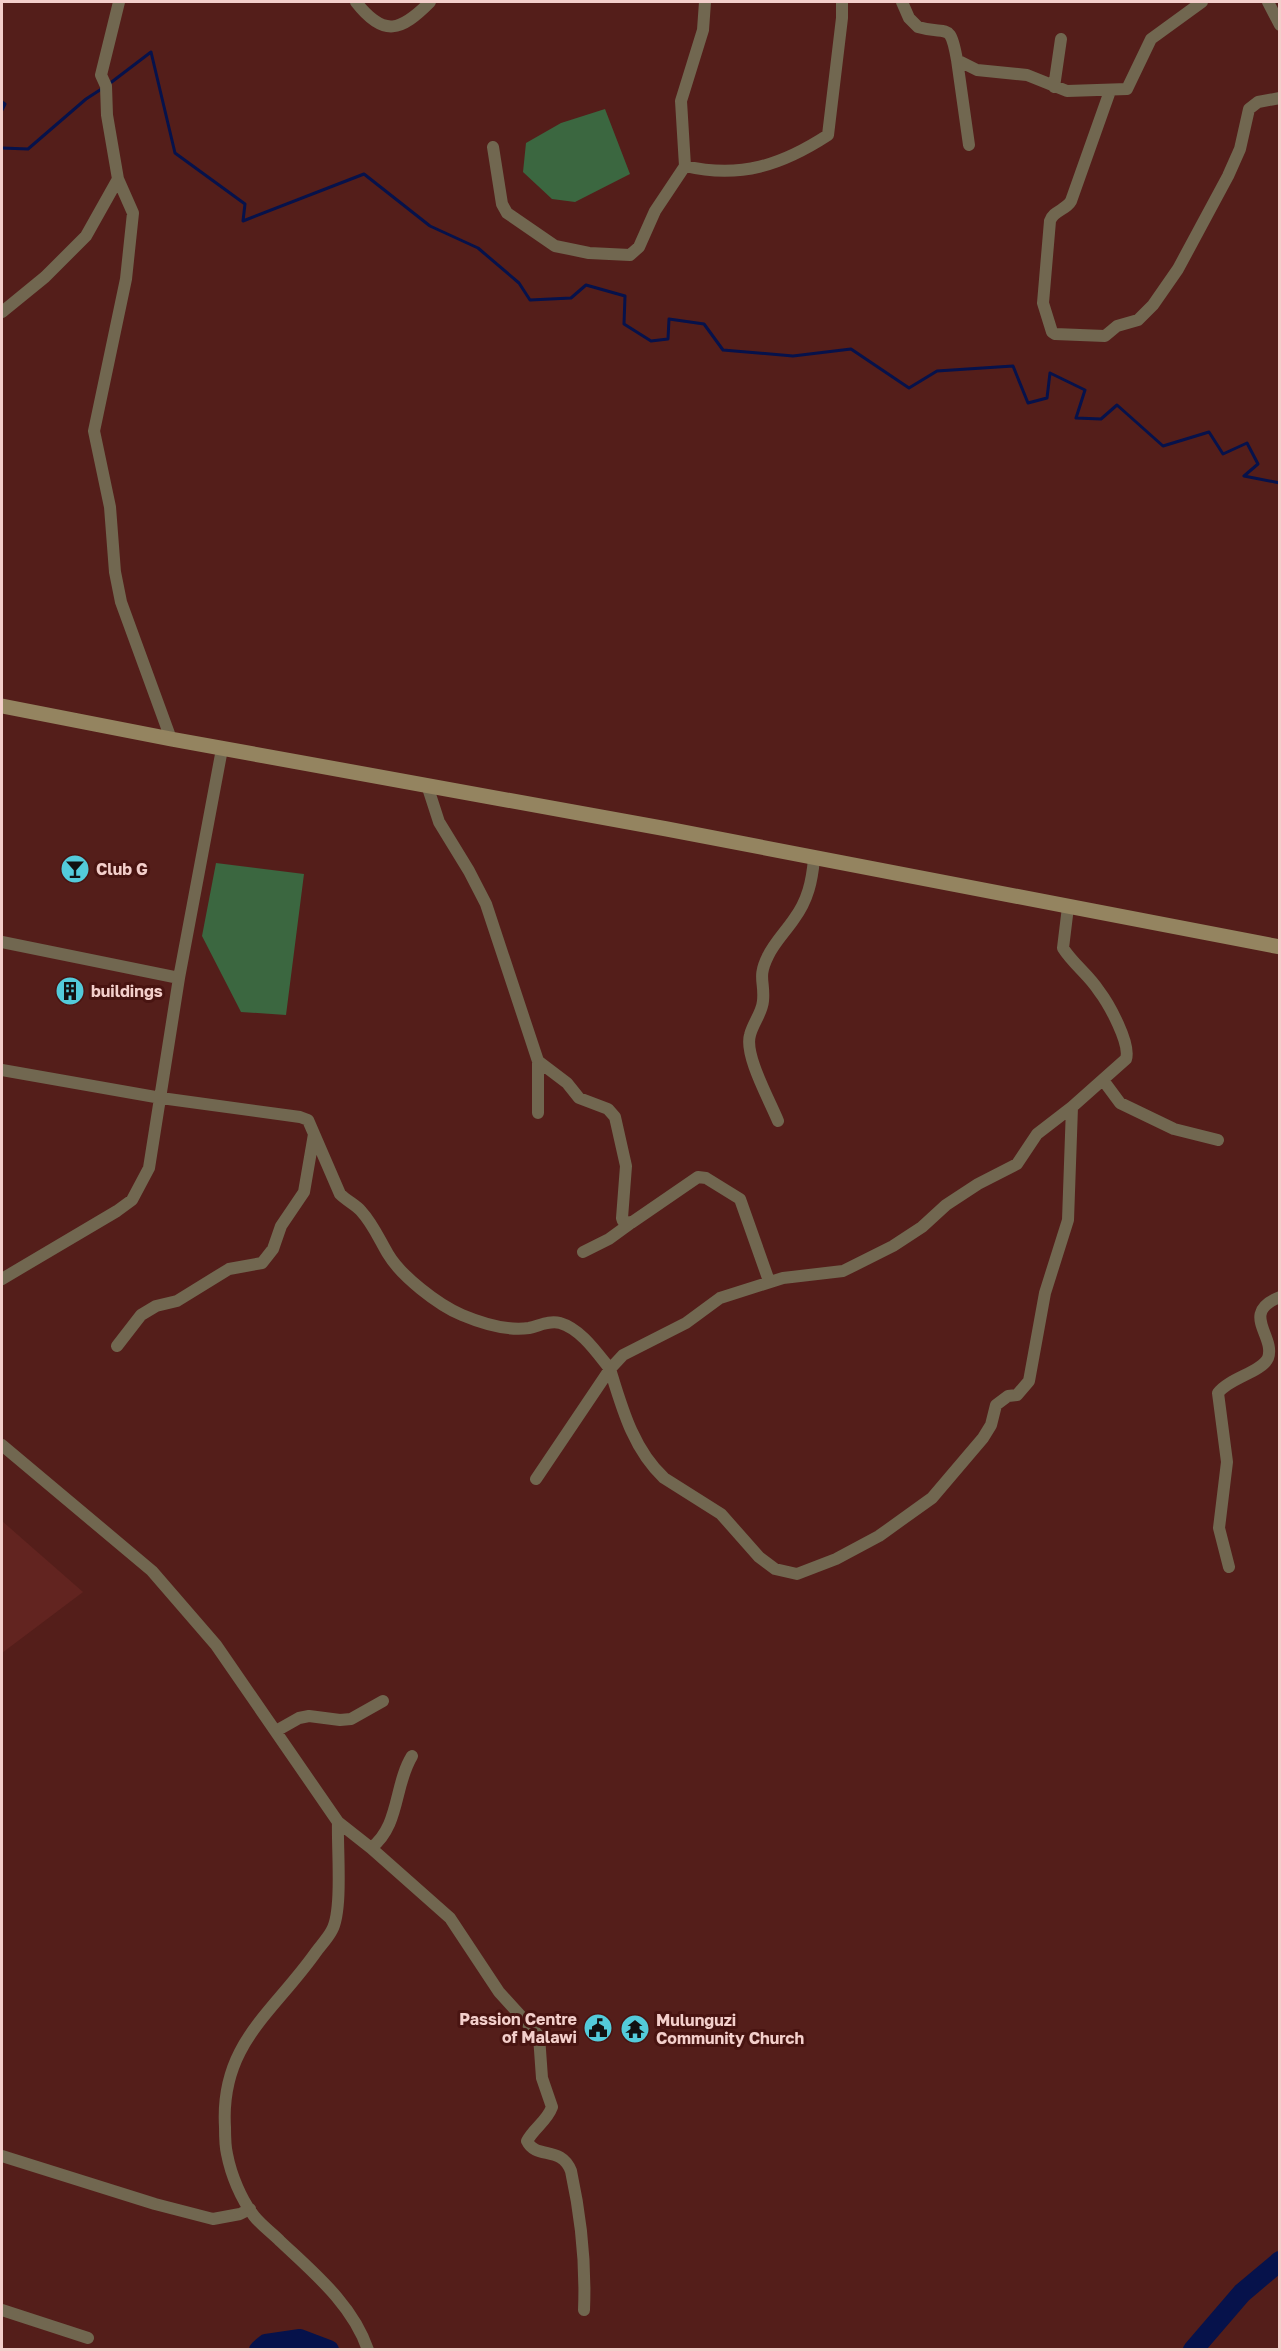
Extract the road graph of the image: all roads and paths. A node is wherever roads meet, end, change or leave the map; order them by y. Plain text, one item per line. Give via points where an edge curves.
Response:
1 (119, 2) edge
2 (356, 2) edge
3 (430, 2) edge
4 (705, 2) edge
5 (842, 2) edge
6 (902, 2) edge
7 (1202, 2) edge
8 (1268, 2) edge
9 (1280, 25) edge
10 (1061, 39) dead end
11 (957, 60) junction
12 (1054, 87) junction
13 (1110, 91) junction
14 (1280, 98) edge
15 (969, 145) dead end
16 (493, 147) dead end
17 (685, 166) junction
18 (118, 178) junction
19 (2, 312) edge
20 (2, 706) edge
21 (171, 739) junction
22 (222, 749) junction
23 (427, 785) junction
24 (814, 859) junction
25 (1068, 907) junction
26 (2, 942) edge
27 (1280, 947) edge
28 (180, 978) junction
29 (538, 1061) junction
30 (2, 1070) edge
31 (1103, 1080) junction
32 (161, 1098) junction
33 (1072, 1107) junction
34 (538, 1113) dead end
35 (778, 1121) dead end
36 (314, 1133) junction
37 (1218, 1140) dead end
38 (631, 1223) junction
39 (583, 1252) dead end
40 (2, 1279) edge
41 (769, 1281) junction
42 (1280, 1297) edge
43 (117, 1346) dead end
44 (610, 1369) junction
45 (2, 1445) edge
46 (536, 1479) dead end
47 (1228, 1567) dead end
48 (383, 1701) dead end
49 (276, 1731) junction
50 (412, 1756) dead end
51 (338, 1822) junction
52 (371, 1848) junction
53 (2, 2156) edge
54 (250, 2209) junction
55 (2, 2310) edge
56 (584, 2310) dead end
57 (88, 2338) dead end
58 (368, 2349) edge

1 - 18 street via 101,75 106,86
2 - 3 street via 376,23 392,27 402,25
4 - 17 street via 704,30 681,101
5 - 17 street via 828,135 806,150 749,169 708,172
6 - 11 street via 918,27 950,33
7 - 13 street via 1151,39 1127,89
8 - 9 street
10 - 12 street
11 - 12 street via 977,70 1027,75
11 - 15 street
12 - 13 street via 1067,92
13 - 14 street via 1069,206 1050,221 1043,303 1056,334 1105,336 1117,326 1138,320 1153,305 1178,269 1228,176 1240,148 1249,109 1258,102
16 - 17 street via 502,204 507,213 550,244 589,253 624,256 635,251 646,236 655,211
18 - 19 street via 86,236
18 - 21 street via 133,209 132,224 126,279 94,431 110,507 121,602
20 - 21 main road
21 - 22 main road
22 - 23 main road
22 - 28 street
23 - 24 main road
23 - 29 street via 439,822 486,904
24 - 25 main road
24 - 35 street via 806,897 763,968 763,1004 750,1035 750,1053
25 - 27 main road
25 - 31 street via 1064,948 1099,991 1127,1050 1126,1059
26 - 28 street
28 - 32 street
29 - 34 street
29 - 38 street via 567,1083 579,1098 608,1109 615,1117 626,1166 622,1218
30 - 32 street
31 - 33 street
31 - 37 street via 1115,1098 1130,1108 1174,1129
32 - 36 street via 300,1117 308,1120
32 - 40 street via 149,1168 132,1200
33 - 41 street via 1037,1134 1017,1164 978,1184 893,1246 843,1271
33 - 44 street via 1068,1220 1043,1301 1029,1382 1017,1395 996,1405 991,1425 932,1498 879,1536 807,1571 797,1574 775,1569 759,1557 721,1514 656,1470 626,1422
36 - 43 street via 304,1192 262,1263 230,1269 177,1301 156,1306 141,1315
36 - 44 street via 340,1194 359,1209 401,1270 436,1301 461,1314 510,1328 560,1323 588,1342
38 - 39 street
38 - 41 street via 698,1178 706,1178 740,1199
41 - 44 street via 720,1298 686,1323 623,1355
42 - 47 street via 1265,1305 1261,1313 1268,1359 1218,1393 1227,1462 1219,1528
44 - 46 street
45 - 49 street via 152,1571 216,1645
48 - 49 street via 351,1719 309,1716
49 - 51 street
50 - 52 street via 388,1829
51 - 52 street
51 - 54 street via 337,1901 332,1930 298,1978 252,2030 235,2059 225,2092 226,2154
52 - 56 street via 450,1918 486,1976 539,2036 542,2078 552,2107 527,2141 538,2151 562,2157 571,2171 582,2230
53 - 54 street via 213,2219
54 - 58 street via 349,2312
55 - 57 street

